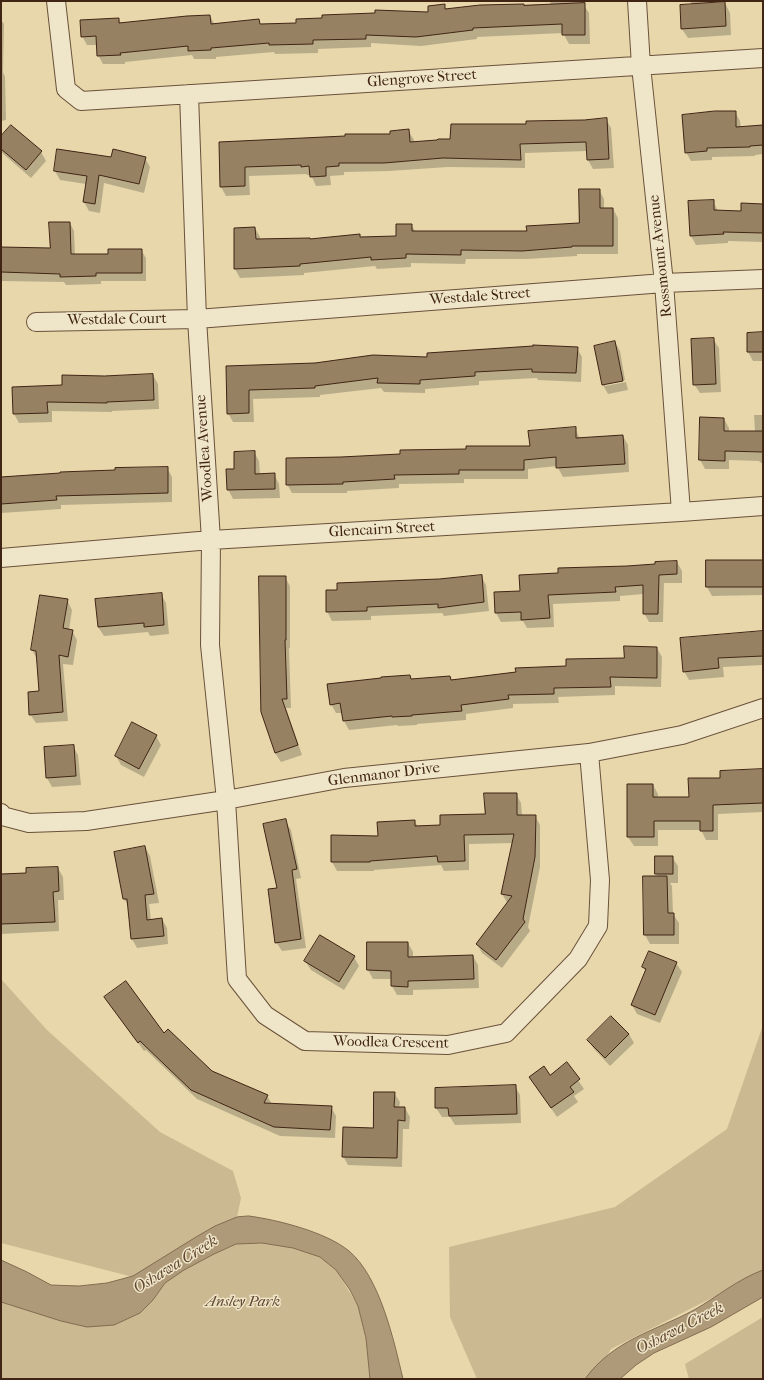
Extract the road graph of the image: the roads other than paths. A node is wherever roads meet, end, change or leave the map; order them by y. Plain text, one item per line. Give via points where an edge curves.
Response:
1 (56, 1) edge
2 (637, 1) edge
3 (763, 58) edge
4 (641, 66) junction
5 (189, 94) junction
6 (763, 279) edge
7 (664, 283) junction
8 (197, 319) junction
9 (36, 322) dead end
10 (763, 506) edge
11 (681, 512) junction
12 (211, 540) junction
13 (1, 558) edge
14 (763, 708) edge
15 (589, 753) junction
16 (226, 800) junction
17 (2, 814) edge

1 - 5 street, Glengrove Street via 66,89 82,101
2 - 4 street, Rossmount Avenue
3 - 4 street, Glengrove Street
4 - 5 street, Glengrove Street
4 - 7 street, Rossmount Avenue
5 - 8 street, Woodlea Avenue
6 - 7 street, Westdale Street
7 - 8 street, Westdale Street
7 - 11 street, Rossmount Avenue
8 - 9 street, Westdale Court
8 - 12 street, Woodlea Avenue
10 - 11 street, Glencairn Street
11 - 12 street, Glencairn Street
12 - 13 street, Glencairn Street
12 - 16 street, Woodlea Avenue via 210,645
14 - 15 street, Glenmanor Drive via 682,735
15 - 16 street, Glenmanor Drive via 344,778
15 - 16 street, Woodlea Crescent via 600,880 598,926 578,959 506,1033 448,1045 305,1041 265,1015 237,979
16 - 17 street, Glenmanor Drive via 86,821 29,823

